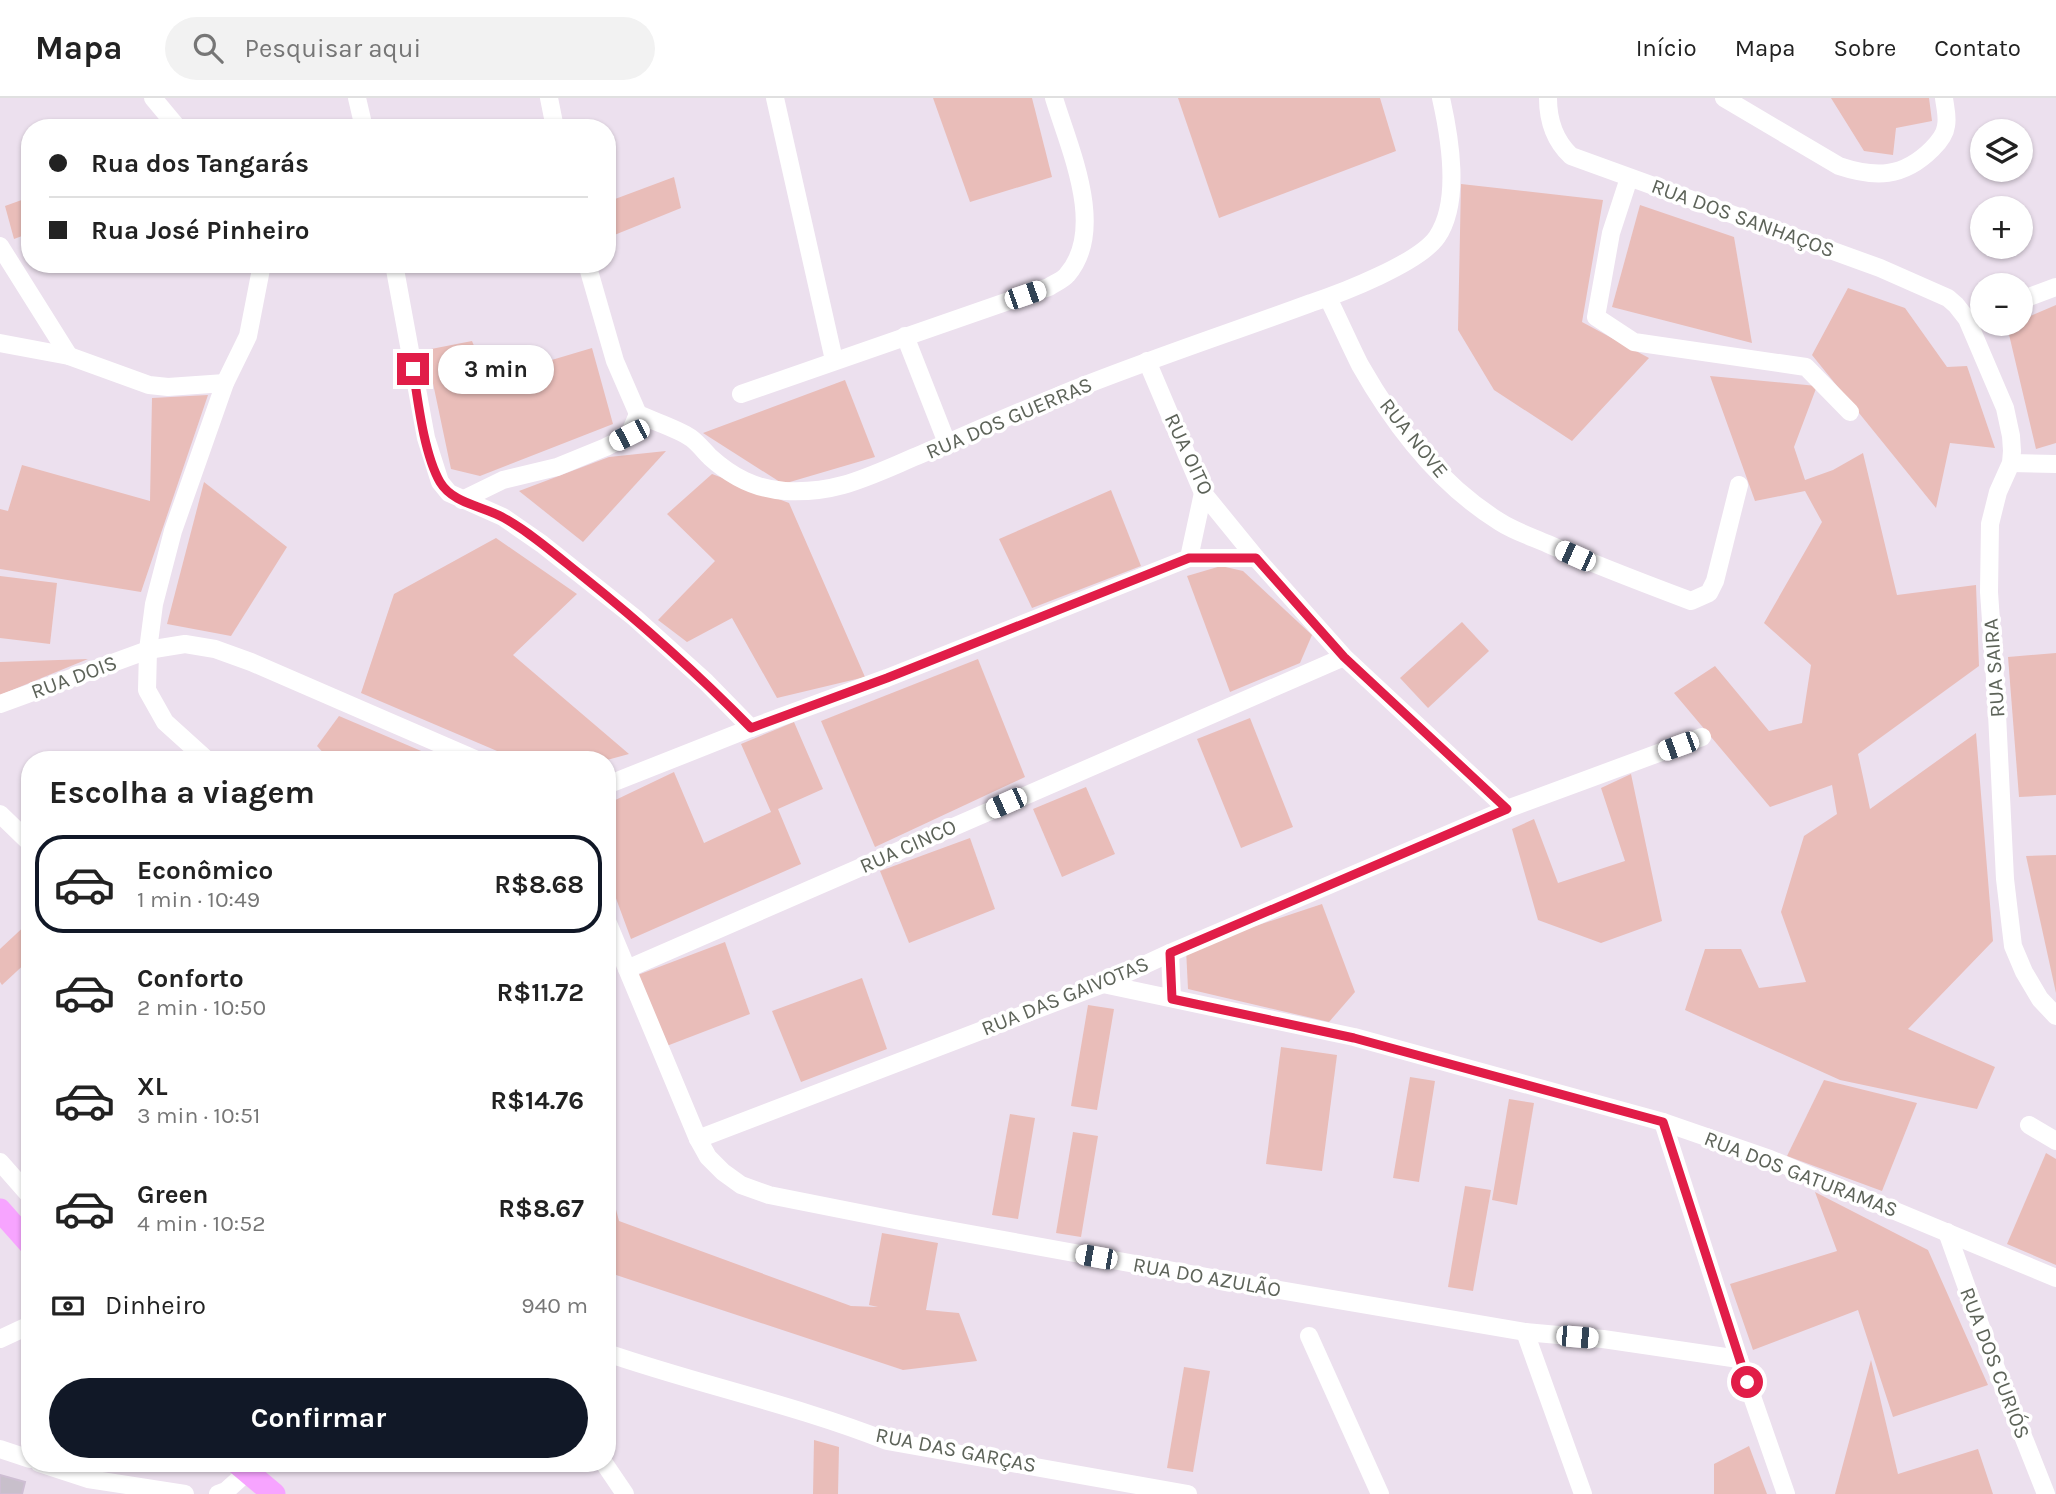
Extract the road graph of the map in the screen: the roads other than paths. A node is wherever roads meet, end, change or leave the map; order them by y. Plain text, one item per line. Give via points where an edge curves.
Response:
1 (153, 98) edge
2 (356, 98) edge
3 (549, 98) edge
4 (775, 98) edge
5 (1054, 98) edge
6 (1441, 98) edge
7 (1548, 98) edge
8 (1724, 98) edge
9 (1944, 98) edge
10 (170, 119) edge
11 (361, 119) edge
12 (553, 119) edge
13 (1629, 178) junction
14 (0, 246) edge
15 (260, 273) edge
16 (396, 273) edge
17 (590, 273) edge
18 (2056, 287) edge
19 (2033, 296) edge
20 (1328, 298) junction
21 (1970, 313) edge
22 (1982, 336) edge
23 (905, 337) junction
24 (0, 343) edge
25 (69, 356) junction
26 (834, 360) junction
27 (1147, 361) junction
28 (225, 383) junction
29 (741, 394) dead end
30 (1850, 412) dead end
31 (638, 414) junction
32 (947, 443) junction
33 (2011, 463) junction
34 (2056, 464) edge
35 (1739, 485) dead end
36 (1203, 494) junction
37 (462, 500) junction
38 (1189, 558) junction
39 (1256, 558) junction
40 (148, 650) junction
41 (1344, 657) junction
42 (0, 704) edge
43 (751, 728) junction
44 (1702, 737) dead end
45 (197, 751) edge
46 (456, 751) edge
47 (616, 781) edge
48 (1507, 809) junction
49 (0, 814) edge
50 (21, 834) edge
51 (616, 942) edge
52 (1170, 953) junction
53 (627, 969) junction
54 (1103, 984) junction
55 (1172, 999) junction
56 (2056, 1016) edge
57 (1663, 1122) junction
58 (2029, 1125) dead end
59 (698, 1139) junction
60 (2056, 1141) edge
61 (0, 1162) edge
62 (21, 1186) edge
63 (0, 1210) edge
64 (1947, 1232) junction
65 (21, 1234) edge
66 (2056, 1278) edge
67 (21, 1329) edge
68 (1524, 1332) junction
69 (1308, 1336) dead end
70 (0, 1339) edge
71 (616, 1356) edge
72 (1739, 1359) junction
73 (0, 1449) edge
74 (21, 1456) edge
75 (57, 1472) edge
76 (239, 1472) edge
77 (247, 1472) edge
78 (610, 1472) edge
79 (86, 1486) edge
80 (185, 1494) edge
81 (218, 1494) edge
82 (274, 1494) edge
83 (625, 1494) edge
84 (1188, 1494) edge
85 (1380, 1494) edge
86 (1584, 1494) edge
87 (1786, 1494) edge
88 (2047, 1494) edge

1 - 10 street
2 - 11 street
3 - 12 street
4 - 26 street
5 - 23 street via 1082,188 1086,234 1074,265 1066,277 1049,287
6 - 20 street, RUA DOS GUERRAS via 1450,178 1447,214 1440,232 1413,258
7 - 13 street, RUA DOS SANHAÇOS via 1555,135 1563,149
8 - 9 street via 1839,166 1880,174 1910,166 1940,141 1946,127
13 - 21 street, RUA DOS SANHAÇOS via 1880,268
13 - 30 street via 1612,233 1597,317 1634,342 1806,367
14 - 25 street
15 - 28 street via 248,336
16 - 37 street via 431,459 440,482
17 - 31 street via 615,360
18 - 19 street
20 - 27 street, RUA DOS GUERRAS
20 - 35 street, RUA NOVE via 1384,403 1429,462 1501,523 1596,566 1691,601 1709,593 1715,581
22 - 33 street, RUA SAIRA via 2005,408
23 - 26 street
23 - 32 street
24 - 25 street
25 - 28 street via 149,385
26 - 29 street
27 - 32 street, RUA DOS GUERRAS
27 - 36 street, RUA OITO
28 - 40 street via 173,531 154,604
31 - 32 street, RUA DOS GUERRAS via 692,439 729,474 751,485 786,491 843,485
31 - 37 street via 629,435 606,447 556,467 503,480
33 - 34 street
33 - 56 street, RUA SAIRA via 1990,524 1989,592 2004,879 2012,946 2040,999
36 - 38 street
36 - 39 street, RUA OITO
37 - 43 street via 503,517 542,544 635,618
38 - 39 street
38 - 43 street
39 - 41 street, RUA OITO
40 - 42 street, RUA DOIS
40 - 45 street via 147,690 165,722
40 - 46 street, RUA DOIS via 185,644 215,649
41 - 48 street, RUA OITO
41 - 53 street, RUA CINCO
43 - 47 street
44 - 48 street, RUA DAS GAIVOTAS
48 - 52 street, RUA DAS GAIVOTAS
49 - 50 street
51 - 53 street, RUA DO AZULÃO
52 - 54 street, RUA DAS GAIVOTAS
52 - 55 street
53 - 59 street, RUA DO AZULÃO
54 - 55 street, RUA DOS GATURAMAS
54 - 59 street, RUA DAS GAIVOTAS
55 - 57 street, RUA DOS GATURAMAS via 1354,1038
57 - 64 street, RUA DOS GATURAMAS via 1770,1159
57 - 72 street
58 - 60 street
59 - 68 street, RUA DO AZULÃO via 723,1172 741,1185 769,1195
61 - 62 street
63 - 65 main road
64 - 66 street, RUA DOS GATURAMAS
64 - 88 street, RUA DOS CURIÓS
67 - 70 street
68 - 72 street, RUA DO AZULÃO
68 - 86 street
69 - 85 street
71 - 84 street, RUA DAS GARÇAS via 887,1441
72 - 87 street
73 - 74 street
75 - 79 street
76 - 81 street via 226,1491
77 - 82 main road
78 - 83 street
79 - 80 street

